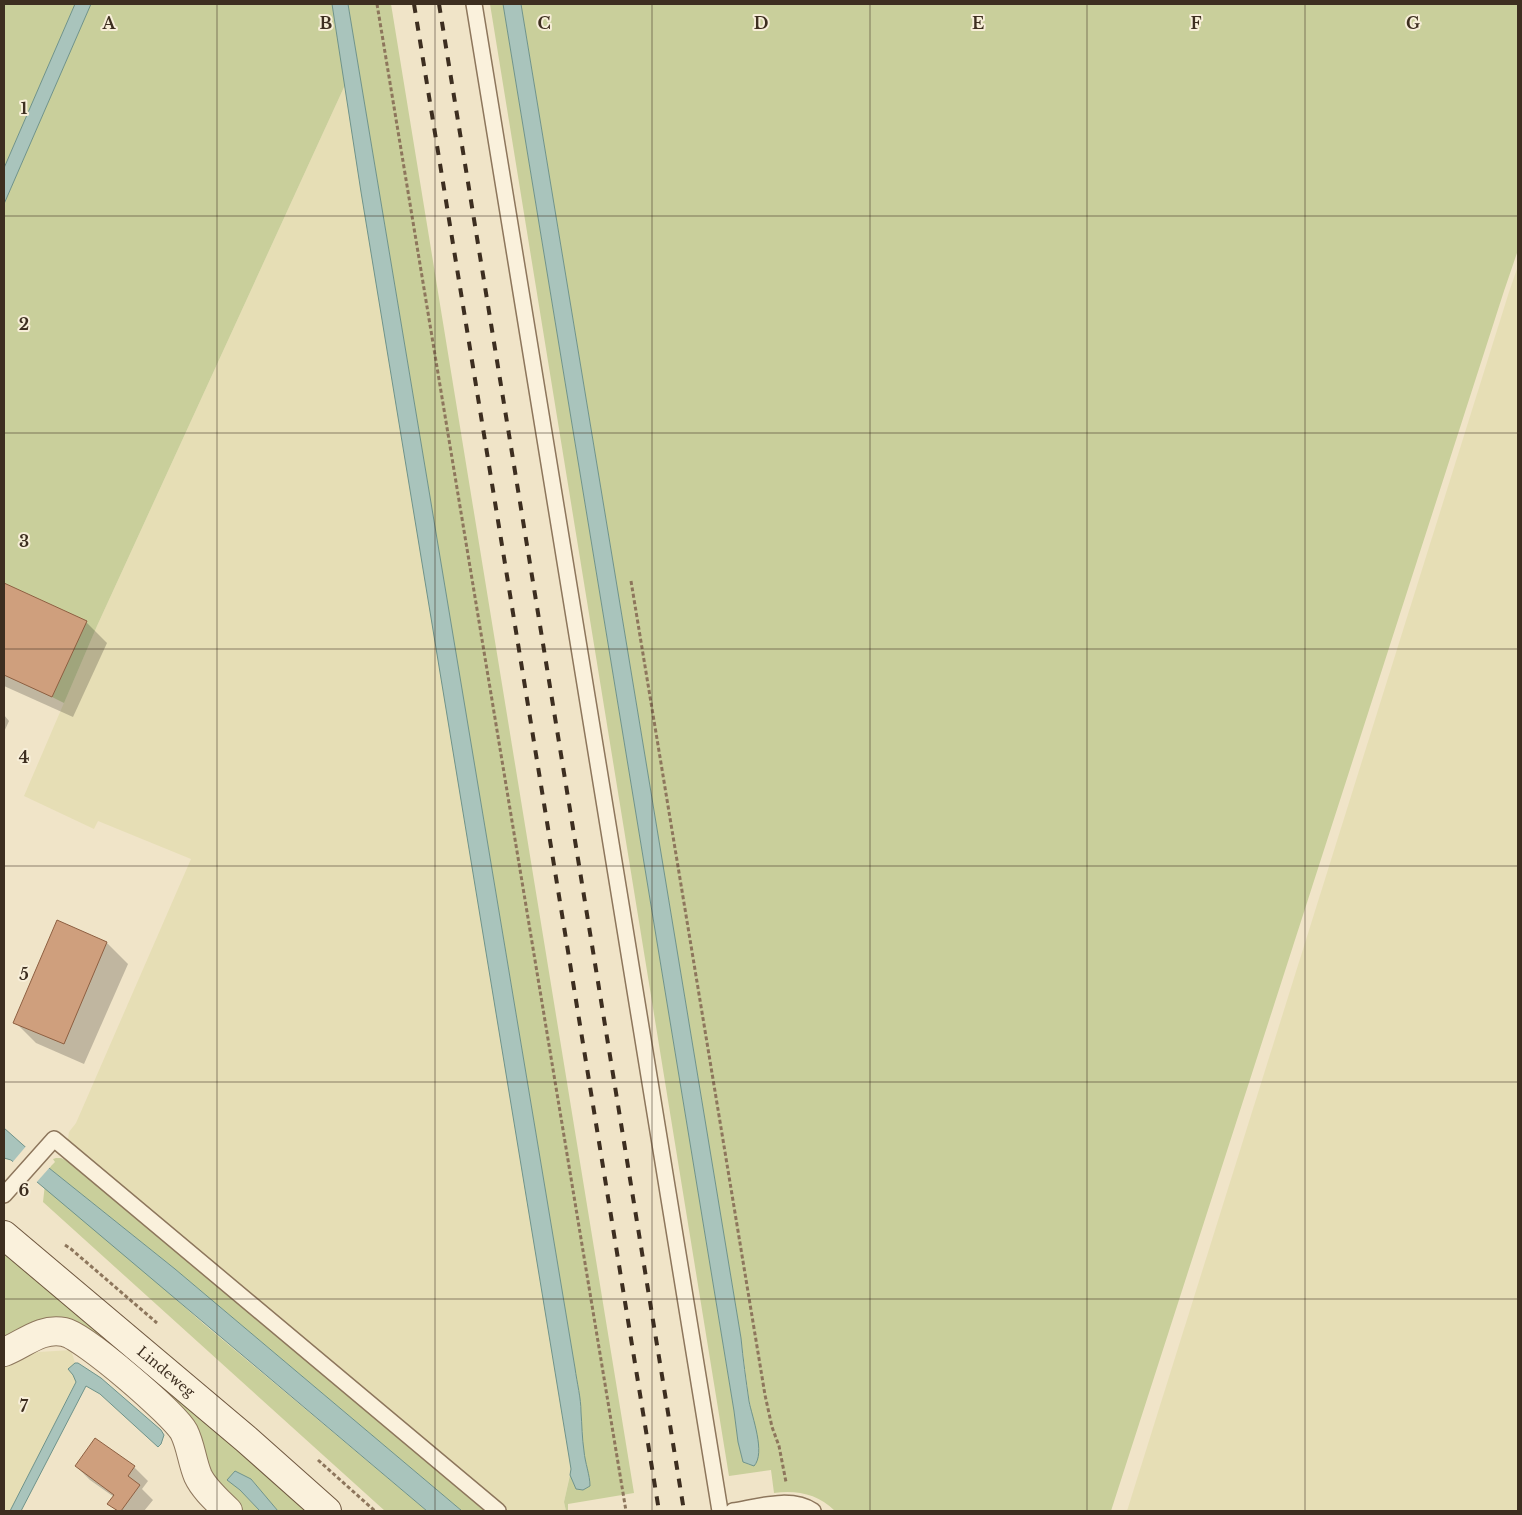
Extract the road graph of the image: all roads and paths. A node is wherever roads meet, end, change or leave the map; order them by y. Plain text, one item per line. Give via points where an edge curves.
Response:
1 (377, 4) edge
2 (474, 4) edge
3 (632, 581) dead end
4 (4, 1195) edge
5 (4, 1235) edge
6 (4, 1352) edge
7 (790, 1504) junction
8 (228, 1511) edge
9 (327, 1511) edge
10 (498, 1511) edge
11 (626, 1511) edge
12 (720, 1511) edge
13 (733, 1511) edge
14 (813, 1511) edge

1 - 11 path
2 - 12 lane
3 - 7 path via 765,1395
4 - 10 lane via 54,1140
5 - 9 main road, Lindeweg
6 - 8 main road via 43,1333 64,1332 84,1342 178,1424 188,1442 198,1476
7 - 13 lane
7 - 14 lane

